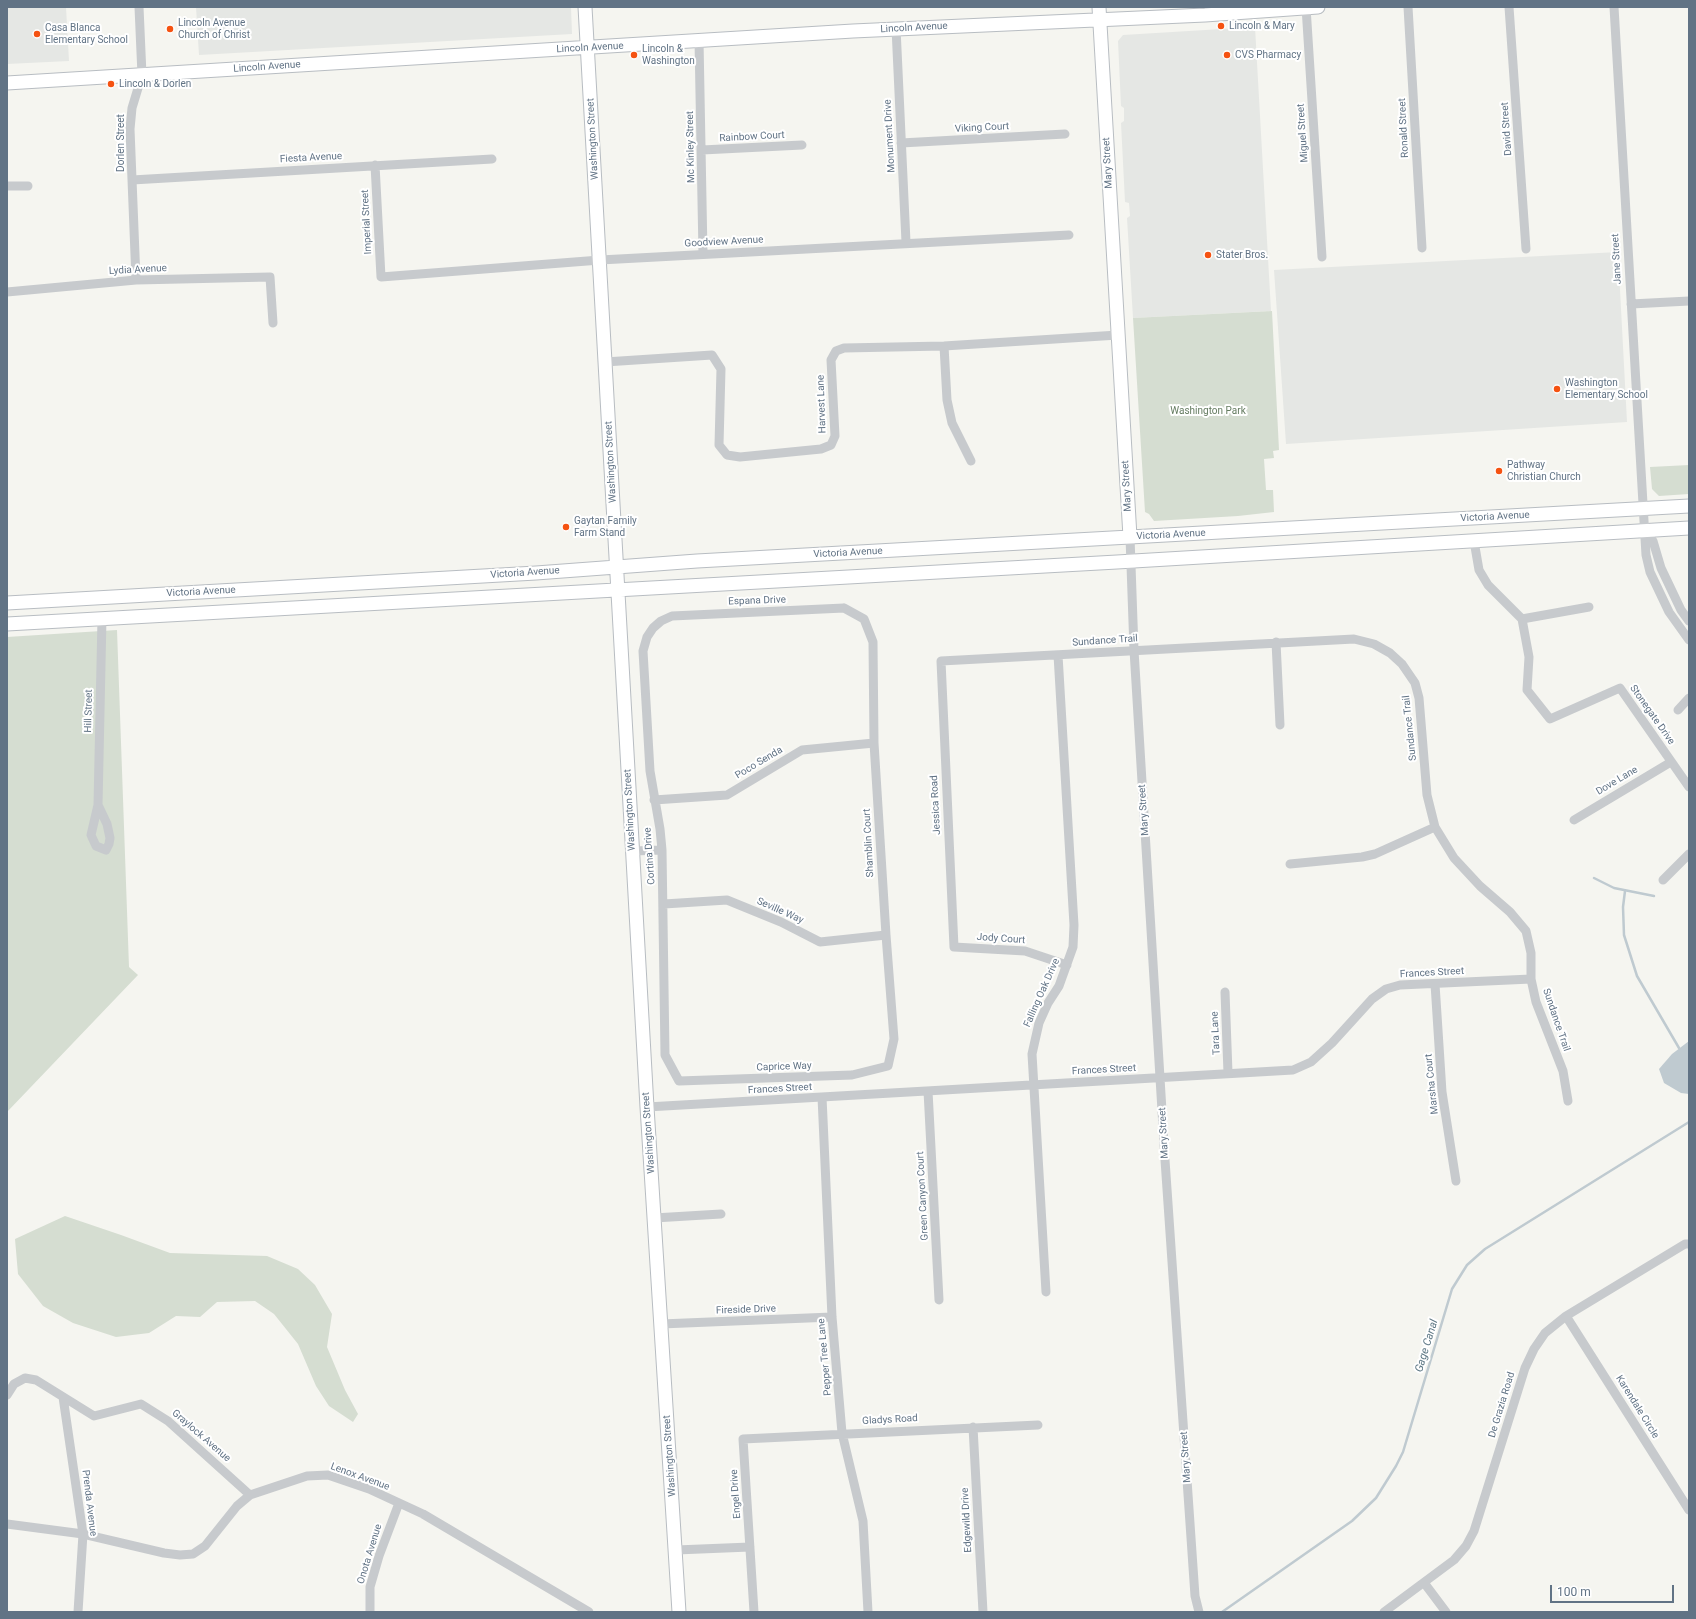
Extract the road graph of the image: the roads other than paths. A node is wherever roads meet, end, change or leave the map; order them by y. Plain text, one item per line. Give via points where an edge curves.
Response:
1 (139, 7) edge
2 (586, 7) edge
3 (1310, 7) edge
4 (1408, 7) edge
5 (1509, 7) edge
6 (1614, 7) edge
7 (1205, 11) edge
8 (1099, 13) edge
9 (896, 28) junction
10 (699, 40) junction
11 (588, 48) junction
12 (142, 75) junction
13 (7, 83) edge
14 (1064, 134) dead end
15 (901, 143) junction
16 (802, 145) dead end
17 (702, 150) junction
18 (492, 159) dead end
19 (375, 166) junction
20 (132, 180) junction
21 (7, 186) edge
22 (28, 186) dead end
23 (1069, 235) dead end
24 (906, 242) junction
25 (1422, 248) dead end
26 (1526, 249) dead end
27 (703, 254) junction
28 (1322, 257) dead end
29 (600, 260) junction
30 (381, 277) joint
31 (136, 280) junction
32 (7, 292) edge
33 (1689, 300) edge
34 (1630, 304) junction
35 (273, 323) dead end
36 (1118, 335) junction
37 (944, 346) junction
38 (605, 362) junction
39 (971, 461) dead end
40 (1689, 506) edge
41 (1643, 509) junction
42 (1689, 528) edge
43 (1645, 531) junction
44 (1130, 537) junction
45 (1474, 541) junction
46 (1131, 562) junction
47 (616, 566) junction
48 (618, 589) junction
49 (7, 603) edge
50 (1589, 607) dead end
51 (102, 618) junction
52 (864, 619) joint
53 (1522, 619) junction
54 (1689, 621) edge
55 (7, 624) edge
56 (652, 628) joint
57 (1689, 640) edge
58 (1276, 642) junction
59 (1134, 650) junction
60 (1058, 655) junction
61 (940, 661) joint
62 (1689, 698) edge
63 (1678, 710) dead end
64 (1280, 725) dead end
65 (874, 743) junction
66 (1671, 762) junction
67 (1689, 787) edge
68 (654, 800) junction
69 (98, 805) dead end
70 (1574, 820) dead end
71 (1435, 827) junction
72 (662, 850) junction
73 (633, 851) junction
74 (1689, 854) edge
75 (1290, 864) dead end
76 (1663, 880) dead end
77 (664, 904) junction
78 (886, 935) junction
79 (954, 948) joint
80 (1067, 965) junction
81 (1531, 979) junction
82 (1435, 984) junction
83 (1225, 992) dead end
84 (888, 1066) joint
85 (1228, 1073) junction
86 (1161, 1078) junction
87 (679, 1081) joint
88 (1033, 1085) junction
89 (928, 1091) junction
90 (822, 1097) junction
91 (1568, 1102) dead end
92 (647, 1107) junction
93 (1456, 1181) dead end
94 (721, 1214) dead end
95 (654, 1218) junction
96 (1689, 1244) edge
97 (1046, 1292) dead end
98 (939, 1300) dead end
99 (1566, 1316) junction
100 (832, 1317) junction
101 (661, 1324) junction
102 (7, 1394) edge
103 (63, 1397) junction
104 (1038, 1425) dead end
105 (973, 1427) junction
106 (842, 1433) junction
107 (743, 1439) joint
108 (250, 1495) junction
109 (399, 1503) junction
110 (1689, 1510) edge
111 (7, 1524) edge
112 (83, 1534) junction
113 (750, 1547) junction
114 (676, 1550) junction
115 (1425, 1584) junction
116 (78, 1612) edge
117 (370, 1612) edge
118 (589, 1612) edge
119 (679, 1612) edge
120 (754, 1612) edge
121 (868, 1612) edge
122 (984, 1612) edge
123 (1199, 1612) edge
124 (1384, 1612) edge
125 (1446, 1612) edge

1 - 12 street, Dorlen Street
2 - 11 main road, Washington Street
3 - 7 main road, Lincoln Avenue
3 - 28 street, Miguel Street
4 - 25 street, Ronald Street
5 - 26 street, David Street
6 - 34 street, Jane Street
7 - 8 main road, Lincoln Avenue
8 - 9 main road, Lincoln Avenue
8 - 36 main road, Mary Street
9 - 10 main road, Lincoln Avenue
9 - 15 street, Monument Drive
10 - 11 main road, Lincoln Avenue
10 - 17 street, Mc Kinley Street
11 - 12 main road, Lincoln Avenue
11 - 29 main road, Washington Street
12 - 13 main road, Lincoln Avenue
12 - 20 street, Dorlen Street via 132,108 130,129
14 - 15 street, Viking Court
15 - 24 street, Monument Drive
16 - 17 street, Rainbow Court
17 - 27 street, Mc Kinley Street
18 - 19 street, Fiesta Avenue
19 - 20 street, Fiesta Avenue
19 - 30 street, Imperial Street
20 - 31 street, Dorlen Street
21 - 22 street
23 - 24 street, Goodview Avenue
24 - 27 street, Goodview Avenue
27 - 29 street, Goodview Avenue
29 - 30 street, Goodview Avenue
29 - 38 main road, Washington Street
31 - 32 street, Lydia Avenue
31 - 35 street, Lydia Avenue via 270,277
33 - 34 street
34 - 41 street, Jane Street
36 - 37 street, Harvest Lane
36 - 44 main road, Mary Street
37 - 38 street, Harvest Lane via 844,348 836,351 831,360 835,436 831,445 821,449 740,456 727,454 719,444 721,369 712,355
37 - 39 street via 947,400 952,423
38 - 47 main road, Washington Street
40 - 41 main road, Victoria Avenue
41 - 43 street, Jane Street
41 - 44 main road, Victoria Avenue
42 - 43 main road, Victoria Avenue
43 - 45 main road, Victoria Avenue
43 - 54 street via 1653,541 1661,568
43 - 57 street, Jane Street via 1646,556 1650,572 1669,612
44 - 46 street, Mary Street
44 - 47 main road, Victoria Avenue
45 - 46 main road, Victoria Avenue
45 - 53 street via 1479,570 1488,585
46 - 48 main road, Victoria Avenue
46 - 59 street, Mary Street
47 - 48 main road, Washington Street
47 - 49 main road, Victoria Avenue
48 - 51 main road, Victoria Avenue
48 - 73 main road, Washington Street
50 - 53 street
51 - 55 main road, Victoria Avenue
51 - 69 street, Hill Street
52 - 56 street, Espana Drive via 844,608 672,616 661,620
52 - 65 street, Shamblin Court via 873,642
53 - 66 street, Stonegate Drive via 1528,657 1527,690 1550,718 1620,688
56 - 68 street, Cortina Drive via 644,651 650,771
58 - 59 street, Sundance Trail
58 - 64 street
58 - 71 street, Sundance Trail via 1354,639 1374,644 1402,664 1415,683 1419,698 1427,795
59 - 60 street, Sundance Trail
59 - 86 street, Mary Street
60 - 61 street, Sundance Trail
60 - 80 street, Falling Oak Drive via 1074,925 1073,947
61 - 79 street, Jessica Road
62 - 63 street
65 - 68 street, Poco Senda via 802,750 726,795
65 - 78 street, Shamblin Court
66 - 67 street, Stonegate Drive
66 - 70 street, Dove Lane
68 - 72 street, Cortina Drive
71 - 75 street via 1375,854
71 - 81 street, Sundance Trail via 1454,858 1526,931 1531,953
72 - 73 street
72 - 77 street, Cortina Drive
73 - 92 main road, Washington Street
74 - 76 street
77 - 78 street, Seville Way via 727,900 781,922 820,942
77 - 87 street, Cortina Drive via 665,1055
78 - 84 street, Shamblin Court via 894,1039
79 - 80 street, Jody Court via 1025,951
80 - 88 street, Falling Oak Drive via 1039,1023 1034,1040
81 - 82 street, Frances Street
81 - 91 street, Sundance Trail via 1536,1002 1562,1071
82 - 85 street, Frances Street via 1400,985 1386,989 1372,999 1311,1062 1293,1070
82 - 93 street, Marsha Court via 1442,1092
83 - 85 street, Tara Lane
84 - 87 street, Caprice Way via 852,1075
85 - 86 street, Frances Street
86 - 88 street, Frances Street
86 - 123 street, Mary Street via 1195,1596
88 - 89 street, Frances Street
88 - 97 street, Falling Oak Drive
89 - 90 street, Frances Street
89 - 98 street, Green Canyon Court
90 - 92 street, Frances Street
90 - 100 street, Pepper Tree Lane
92 - 95 main road, Washington Street
94 - 95 street
95 - 101 main road, Washington Street
96 - 99 street, De Grazia Road via 1685,1244
99 - 110 street, Karendale Circle
99 - 115 street, De Grazia Road via 1545,1333 1525,1368 1474,1531 1454,1560
100 - 101 street, Fireside Drive
100 - 106 street, Pepper Tree Lane
101 - 114 main road, Washington Street
102 - 103 street, Graylock Avenue via 14,1384 25,1378 36,1380
103 - 108 street, Graylock Avenue via 94,1416 141,1404 168,1421
103 - 112 street, Prenda Avenue
104 - 105 street, Gladys Road
105 - 106 street, Gladys Road
105 - 122 street, Edgewild Drive
106 - 107 street, Gladys Road
106 - 121 street, Pepper Tree Lane via 863,1521
107 - 113 street, Engel Drive
108 - 109 street, Lenox Avenue via 318,1474 343,1479
108 - 112 street, Lenox Avenue via 237,1506 205,1546 194,1554 164,1554
109 - 117 street, Onota Avenue via 370,1587
109 - 118 street, Lenox Avenue via 452,1529
111 - 112 street, Lenox Avenue
112 - 116 street, Prenda Avenue
113 - 114 street
113 - 120 street, Engel Drive
114 - 119 main road, Washington Street
115 - 124 street, De Grazia Road
115 - 125 street

